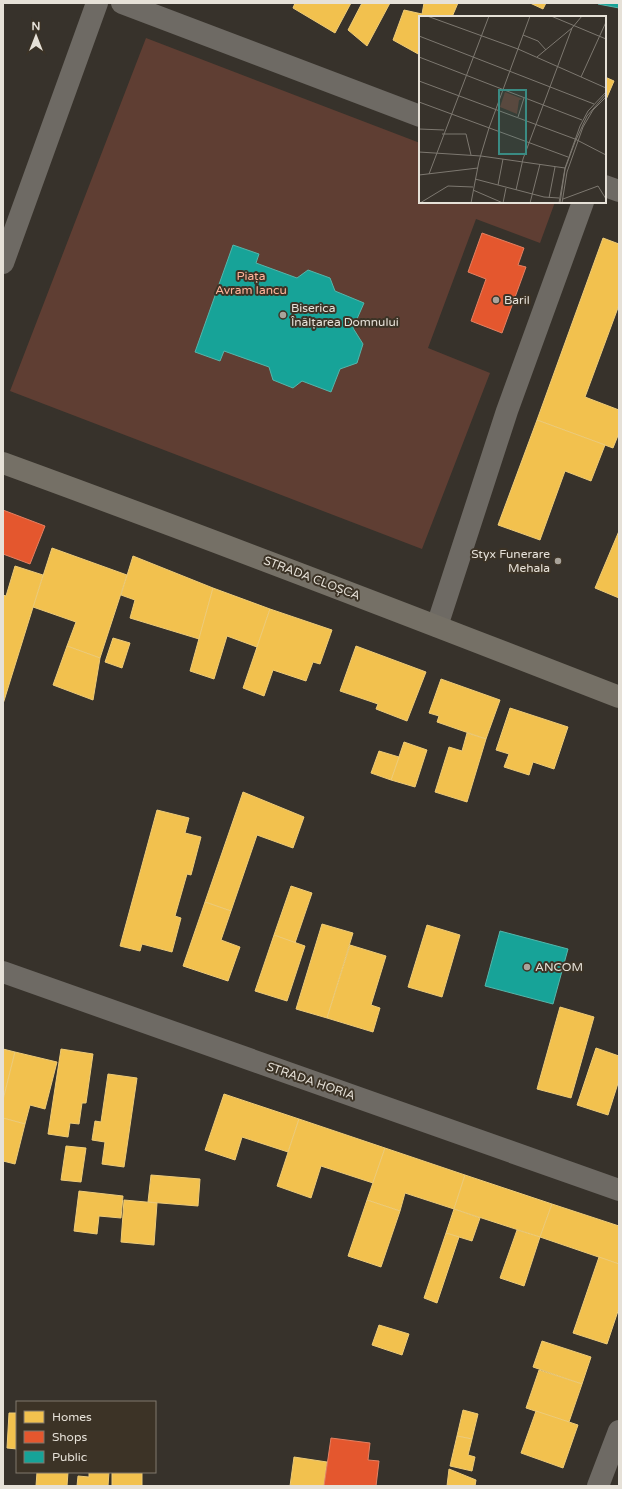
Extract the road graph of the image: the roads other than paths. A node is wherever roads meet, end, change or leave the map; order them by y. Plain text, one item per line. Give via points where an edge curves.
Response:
1 (97, 3) edge
2 (122, 3) edge
3 (419, 116) edge
4 (606, 186) edge
5 (619, 191) edge
6 (583, 203) edge
7 (3, 263) edge
8 (3, 463) edge
9 (437, 626) junction
10 (619, 697) edge
11 (3, 972) edge
12 (619, 1190) edge
13 (619, 1431) edge
14 (598, 1486) edge

1 - 7 street
2 - 3 street
4 - 5 street
6 - 9 street via 507,411
8 - 9 main road, STRADA CLOȘCA
9 - 10 main road, STRADA CLOȘCA
11 - 12 street, STRADA HORIA
13 - 14 street

